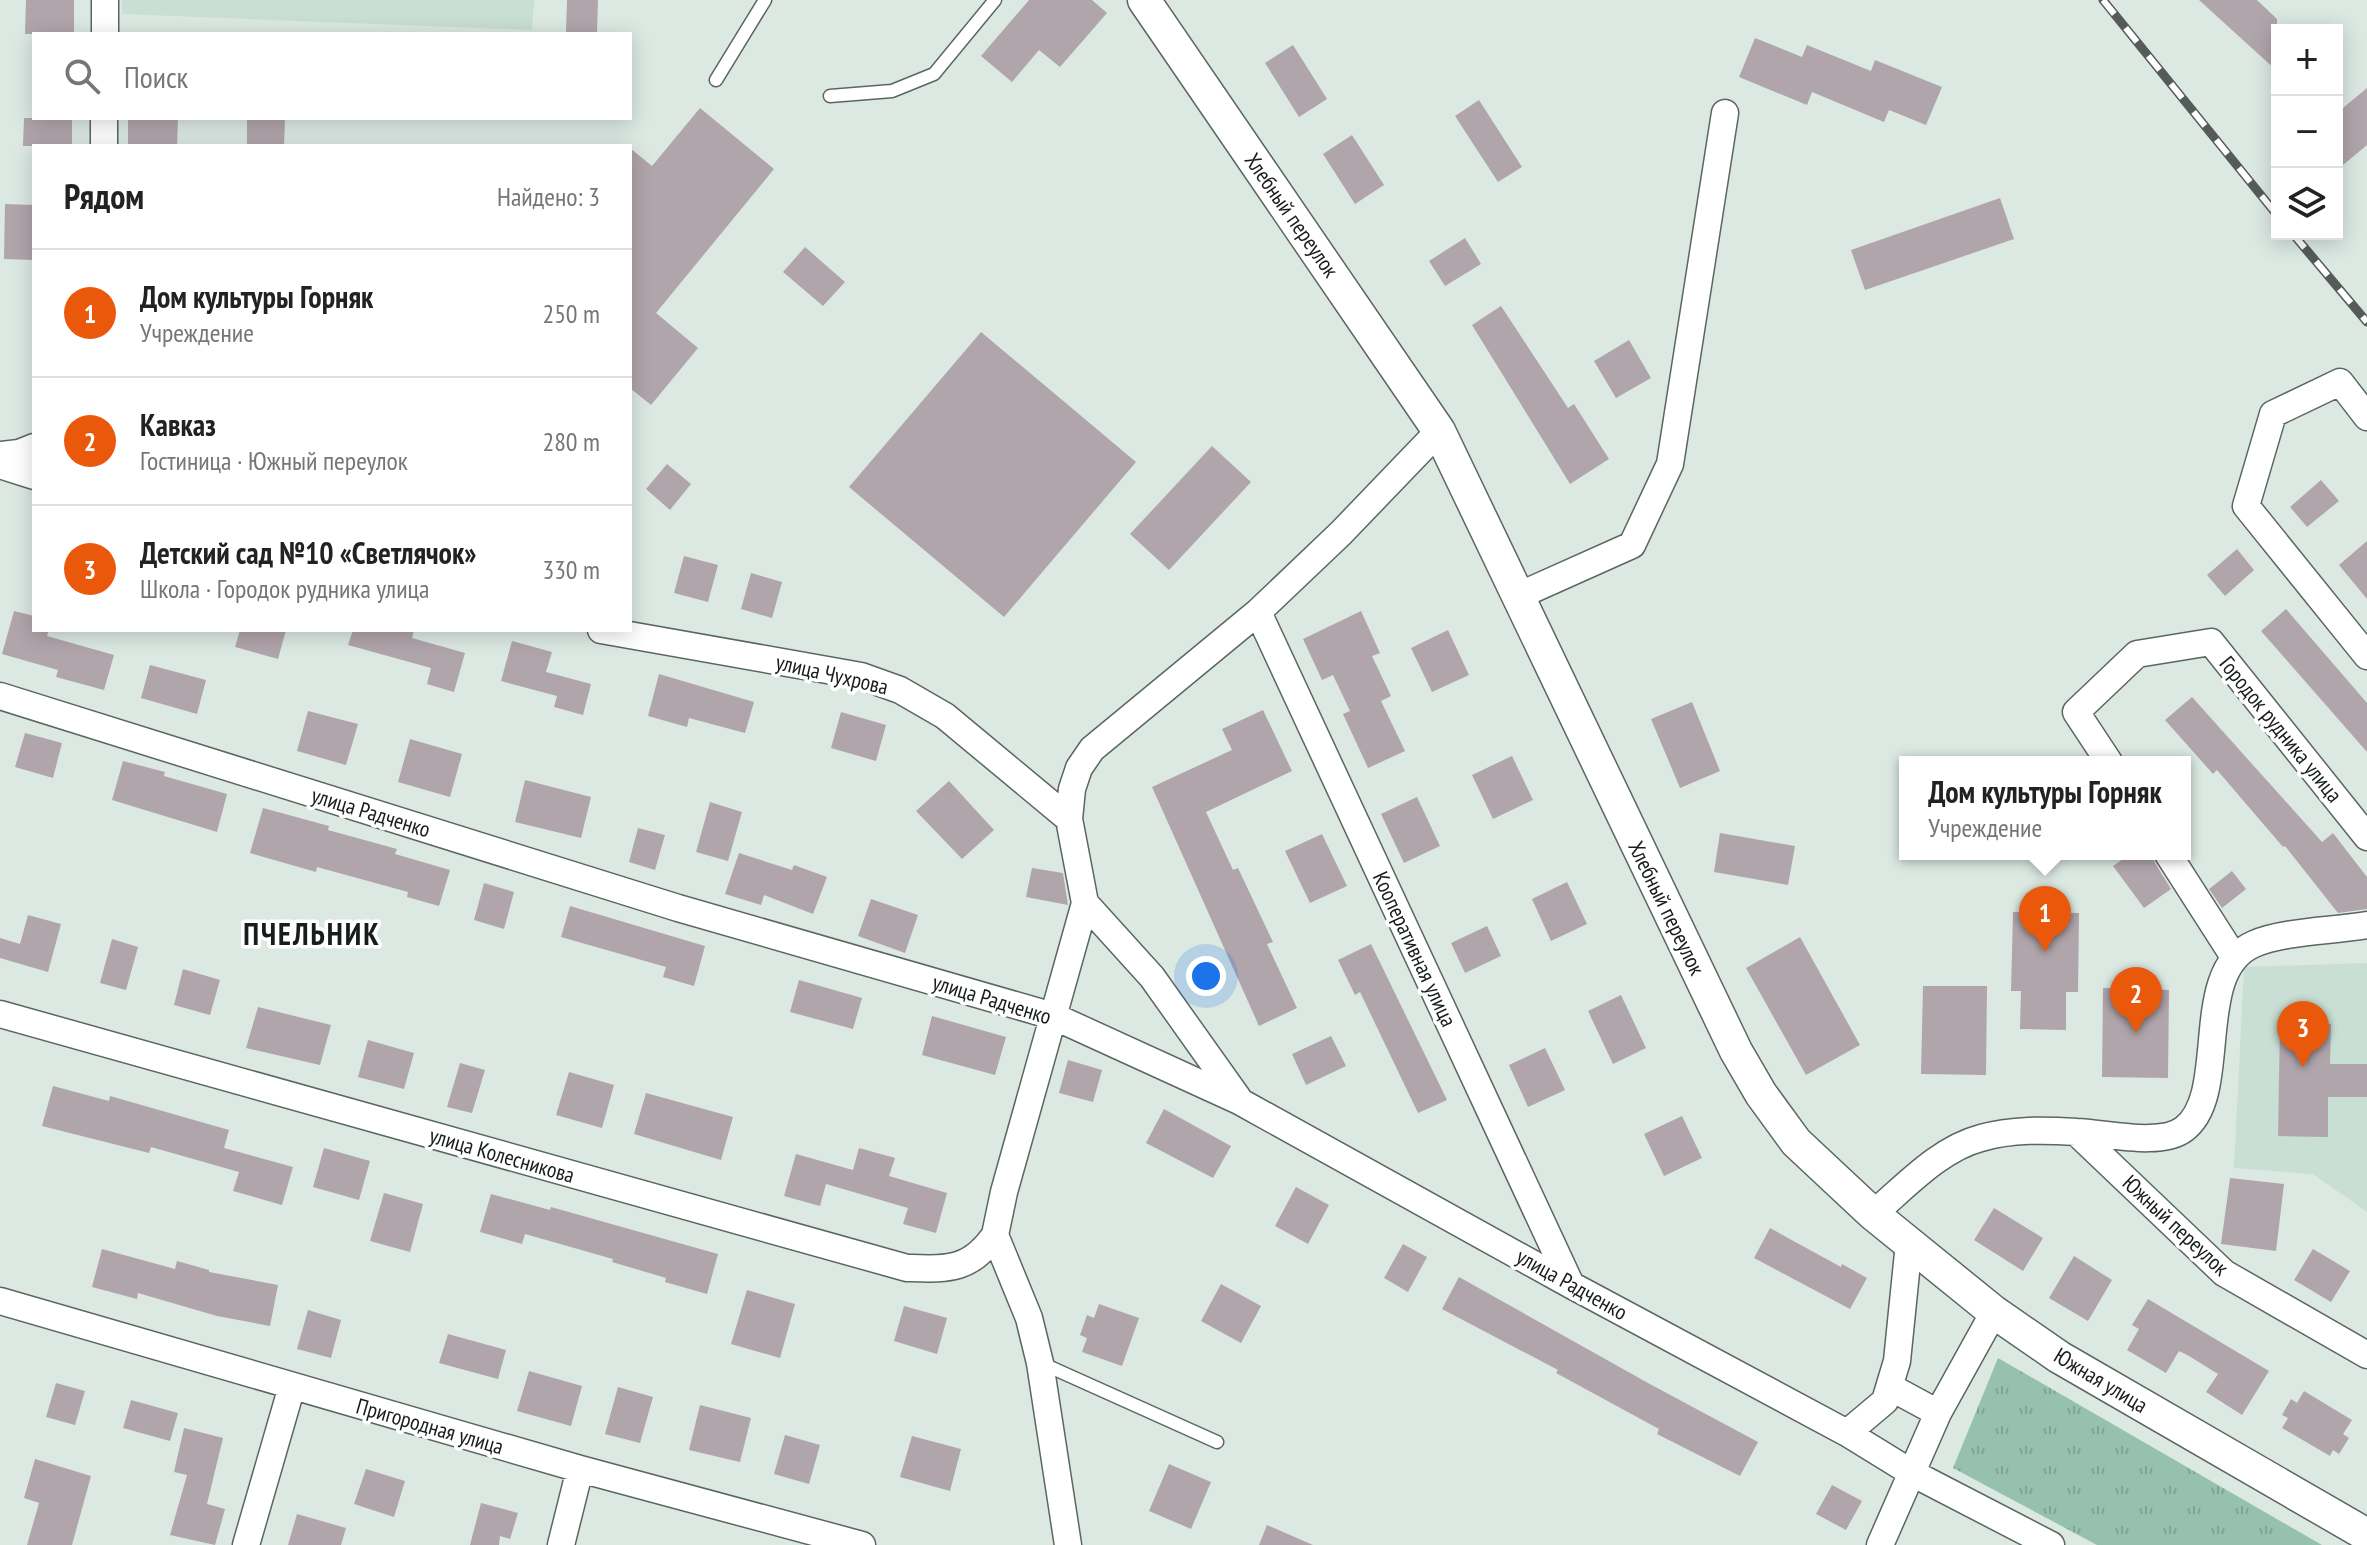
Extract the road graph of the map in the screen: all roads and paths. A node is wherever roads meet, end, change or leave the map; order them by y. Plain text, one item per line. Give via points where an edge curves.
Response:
1 (105, 0) edge
2 (765, 0) edge
3 (995, 0) edge
4 (1144, 0) edge
5 (105, 32) edge
6 (716, 80) dead end
7 (830, 96) dead end
8 (1725, 113) dead end
9 (104, 120) edge
10 (104, 144) edge
11 (2367, 417) edge
12 (1439, 431) junction
13 (32, 448) edge
14 (0, 455) edge
15 (0, 465) edge
16 (32, 475) edge
17 (1518, 596) junction
18 (1258, 612) junction
19 (612, 632) edge
20 (2367, 656) edge
21 (0, 696) edge
22 (2105, 756) edge
23 (1069, 819) junction
24 (2367, 837) edge
25 (2172, 860) edge
26 (1085, 903) junction
27 (2367, 925) edge
28 (2234, 957) junction
29 (0, 1014) edge
30 (1053, 1016) junction
31 (1239, 1101) junction
32 (2076, 1132) junction
33 (1873, 1214) junction
34 (995, 1235) junction
35 (1909, 1243) junction
36 (1571, 1285) junction
37 (2, 1309) edge
38 (1994, 1312) junction
39 (2367, 1355) edge
40 (1040, 1363) junction
41 (292, 1386) junction
42 (1890, 1387) junction
43 (1938, 1413) junction
44 (1847, 1433) junction
45 (1217, 1442) dead end
46 (580, 1469) junction
47 (1912, 1473) junction
48 (2367, 1535) edge
49 (246, 1545) edge
50 (561, 1545) edge
51 (862, 1545) edge
52 (1068, 1545) edge
53 (1880, 1545) edge
54 (2051, 1545) edge

1 - 5 street
2 - 6 lane
3 - 7 lane via 934,74 892,91
4 - 12 street, Хлебный переулок
8 - 17 street via 1670,464 1632,545
9 - 10 street
11 - 20 street via 2340,382 2273,414 2246,506
12 - 17 street, Хлебный переулок
12 - 18 street
13 - 14 street
15 - 16 street
17 - 33 street, Хлебный переулок via 1736,1051 1796,1142
18 - 23 street via 1092,749 1072,789
18 - 36 street, Кооперативная улица
19 - 23 street, улица Чухрова via 861,676 900,690 945,716
21 - 30 street, улица Радченко via 678,908
22 - 24 street, Городок рудника улица via 2076,712 2137,654 2211,642
23 - 26 street
25 - 28 street
26 - 30 street
26 - 31 street via 1152,977
27 - 28 street via 2274,937
28 - 32 street via 2218,996 2204,1095 2184,1130 2156,1138
29 - 34 street, улица Колесникова via 907,1268 945,1269 969,1262
30 - 31 street, улица Радченко
30 - 34 street
31 - 36 street, улица Радченко
32 - 33 street via 2015,1131 1978,1138 1945,1154
32 - 39 street, Южный переулок via 2224,1273
33 - 35 street, Хлебный переулок
34 - 40 street via 1029,1318
35 - 38 street, Хлебный переулок
35 - 42 street
36 - 44 street, улица Радченко
37 - 41 street, Пригородная улица
38 - 43 street
38 - 48 street, Южная улица via 2059,1357
40 - 45 lane
40 - 52 street
41 - 46 street, Пригородная улица
41 - 49 street
42 - 43 street
42 - 44 street via 1885,1401
43 - 47 street
44 - 47 street, улица Радченко
46 - 50 street
46 - 51 street, Пригородная улица
47 - 53 street
47 - 54 street

